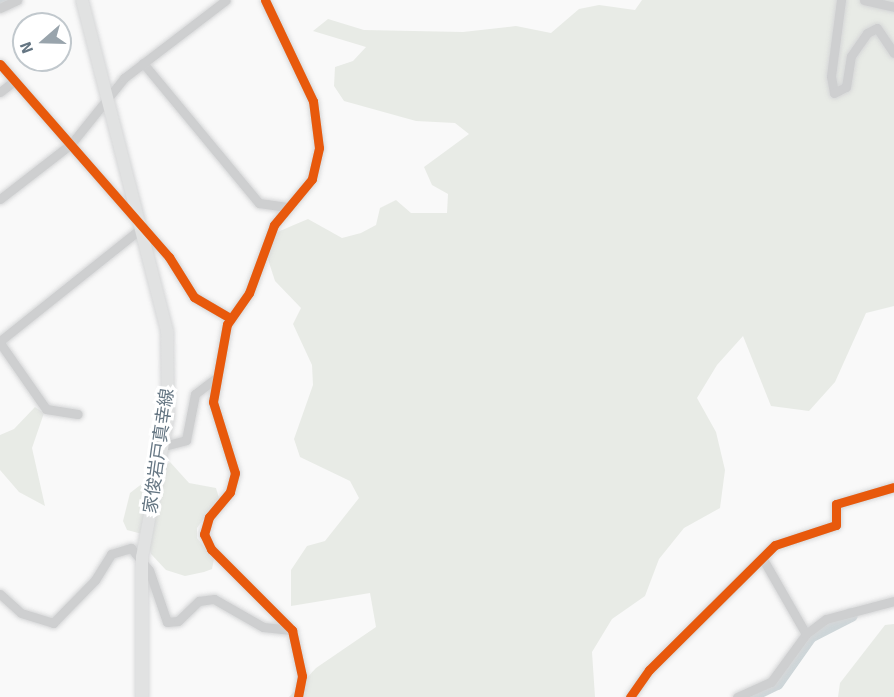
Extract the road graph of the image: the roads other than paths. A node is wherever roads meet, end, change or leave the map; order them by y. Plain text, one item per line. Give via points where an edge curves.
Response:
1 (17, 0) edge
2 (82, 0) edge
3 (226, 0) edge
4 (265, 0) edge
5 (841, 0) edge
6 (864, 0) edge
7 (894, 7) edge
8 (0, 9) edge
9 (894, 53) edge
10 (143, 63) junction
11 (0, 64) edge
12 (14, 81) junction
13 (0, 92) edge
14 (108, 94) junction
15 (72, 144) junction
16 (0, 199) edge
17 (289, 207) junction
18 (143, 227) junction
19 (230, 318) junction
20 (0, 342) edge
21 (215, 379) junction
22 (78, 414) dead end
23 (164, 446) junction
24 (894, 487) edge
25 (142, 557) junction
26 (764, 561) junction
27 (0, 594) edge
28 (894, 601) edge
29 (292, 630) junction
30 (806, 634) junction
31 (142, 697) edge
32 (298, 697) edge
33 (630, 697) edge
34 (737, 697) edge

1 - 8 street
2 - 14 main road, 家俊岩戸真幸線
3 - 10 street
4 - 17 street via 314,100 319,148 312,179
5 - 9 street via 831,76 834,93 846,87 850,56 867,33 877,28
6 - 7 street
10 - 14 street
10 - 17 street via 259,203
11 - 12 street
12 - 13 street
12 - 15 street
14 - 15 street
14 - 18 main road, 家俊岩戸真幸線
15 - 16 street
15 - 18 street
17 - 19 street via 274,225 249,294
18 - 19 street via 194,297
18 - 20 street
18 - 23 main road, 家俊岩戸真幸線 via 167,332
19 - 21 street
20 - 22 street via 46,409
21 - 23 street via 195,394 186,440
21 - 29 street via 215,413 235,474 230,492 209,517 204,534 211,549
23 - 25 main road, 家俊岩戸真幸線
24 - 26 street via 836,504 836,525 780,542
25 - 27 street via 131,548 111,554 95,580 53,623 21,613
25 - 29 street via 167,622 178,621 199,601 214,599 264,627
25 - 31 main road, 家俊岩戸真幸線
26 - 30 street
26 - 33 street via 680,638
28 - 30 street via 826,619
29 - 32 street via 302,676
30 - 34 street via 771,682

